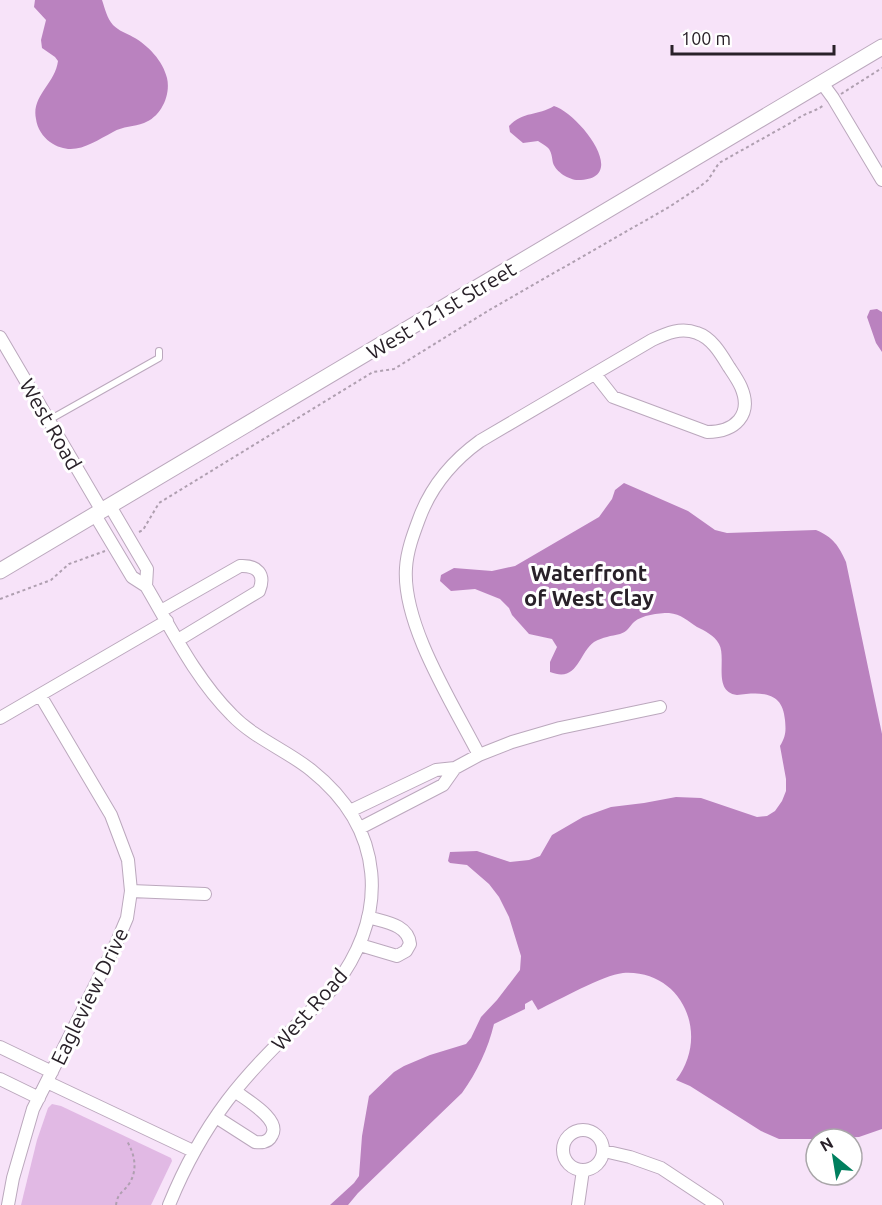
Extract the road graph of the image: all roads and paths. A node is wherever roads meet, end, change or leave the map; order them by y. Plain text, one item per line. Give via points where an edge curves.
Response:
1 (882, 47) edge
2 (882, 68) edge
3 (822, 82) junction
4 (833, 98) junction
5 (882, 180) edge
6 (0, 337) edge
7 (159, 351) dead end
8 (595, 374) junction
9 (49, 420) junction
10 (102, 511) junction
11 (128, 537) junction
12 (114, 546) junction
13 (0, 572) edge
14 (146, 586) junction
15 (0, 599) edge
16 (164, 616) junction
17 (178, 640) junction
18 (40, 695) junction
19 (660, 707) dead end
20 (0, 718) edge
21 (479, 755) junction
22 (455, 768) junction
23 (350, 811) junction
24 (360, 828) junction
25 (131, 891) junction
26 (205, 894) dead end
27 (368, 917) junction
28 (360, 945) junction
29 (0, 1047) edge
30 (50, 1077) junction
31 (0, 1079) edge
32 (235, 1090) junction
33 (39, 1098) junction
34 (216, 1117) junction
35 (127, 1141) dead end
36 (193, 1151) junction
37 (604, 1151) junction
38 (583, 1170) junction
39 (8, 1205) edge
40 (116, 1205) edge
41 (170, 1205) edge
42 (578, 1205) edge
43 (717, 1205) edge

1 - 3 street, West 121st Street
2 - 4 path
3 - 4 street
3 - 10 street, West 121st Street
4 - 5 street
4 - 11 path via 719,163 698,189 669,207 394,369 373,372 159,503 143,530
6 - 9 street, West Road
7 - 9 lane via 159,358
8 - 8 street via 668,333 698,333 711,341 741,387 743,414 730,428 707,432 613,397
8 - 21 street via 465,452 438,480 414,531 406,568 412,618
9 - 10 street, West Road
10 - 11 street, West Road
10 - 12 street, West Road
10 - 13 street, West 121st Street
11 - 14 street, West Road via 147,570
12 - 14 street, West Road via 132,577
12 - 15 path via 69,564 51,580
14 - 16 street, West Road
16 - 17 street, West Road
16 - 17 street via 240,566 257,568 262,575 259,591
16 - 18 street
17 - 23 street, West Road via 202,680 234,718 325,781
18 - 20 street
18 - 25 street, Eagleview Drive via 114,823 128,860
19 - 21 street via 551,730
21 - 22 street
22 - 23 street via 436,770
22 - 24 street via 443,785
23 - 24 street, West Road
24 - 27 street, West Road via 372,873
25 - 26 street
25 - 30 street, Eagleview Drive via 127,918 117,944
27 - 28 street, West Road
27 - 28 street via 403,929 410,944 397,956
28 - 32 street, West Road via 334,987
29 - 30 street
30 - 33 street, Eagleview Drive
30 - 36 street
31 - 33 street
32 - 34 street, West Road
32 - 34 street via 270,1118 274,1128 269,1139 255,1142
33 - 39 street, Eagleview Drive via 16,1166
34 - 36 street, West Road
35 - 40 path via 135,1159 132,1177 118,1194
36 - 41 street, West Road
37 - 38 street via 599,1162
37 - 38 street via 595,1133 582,1129 569,1135 563,1154 570,1165
37 - 43 street via 661,1168
38 - 42 street

